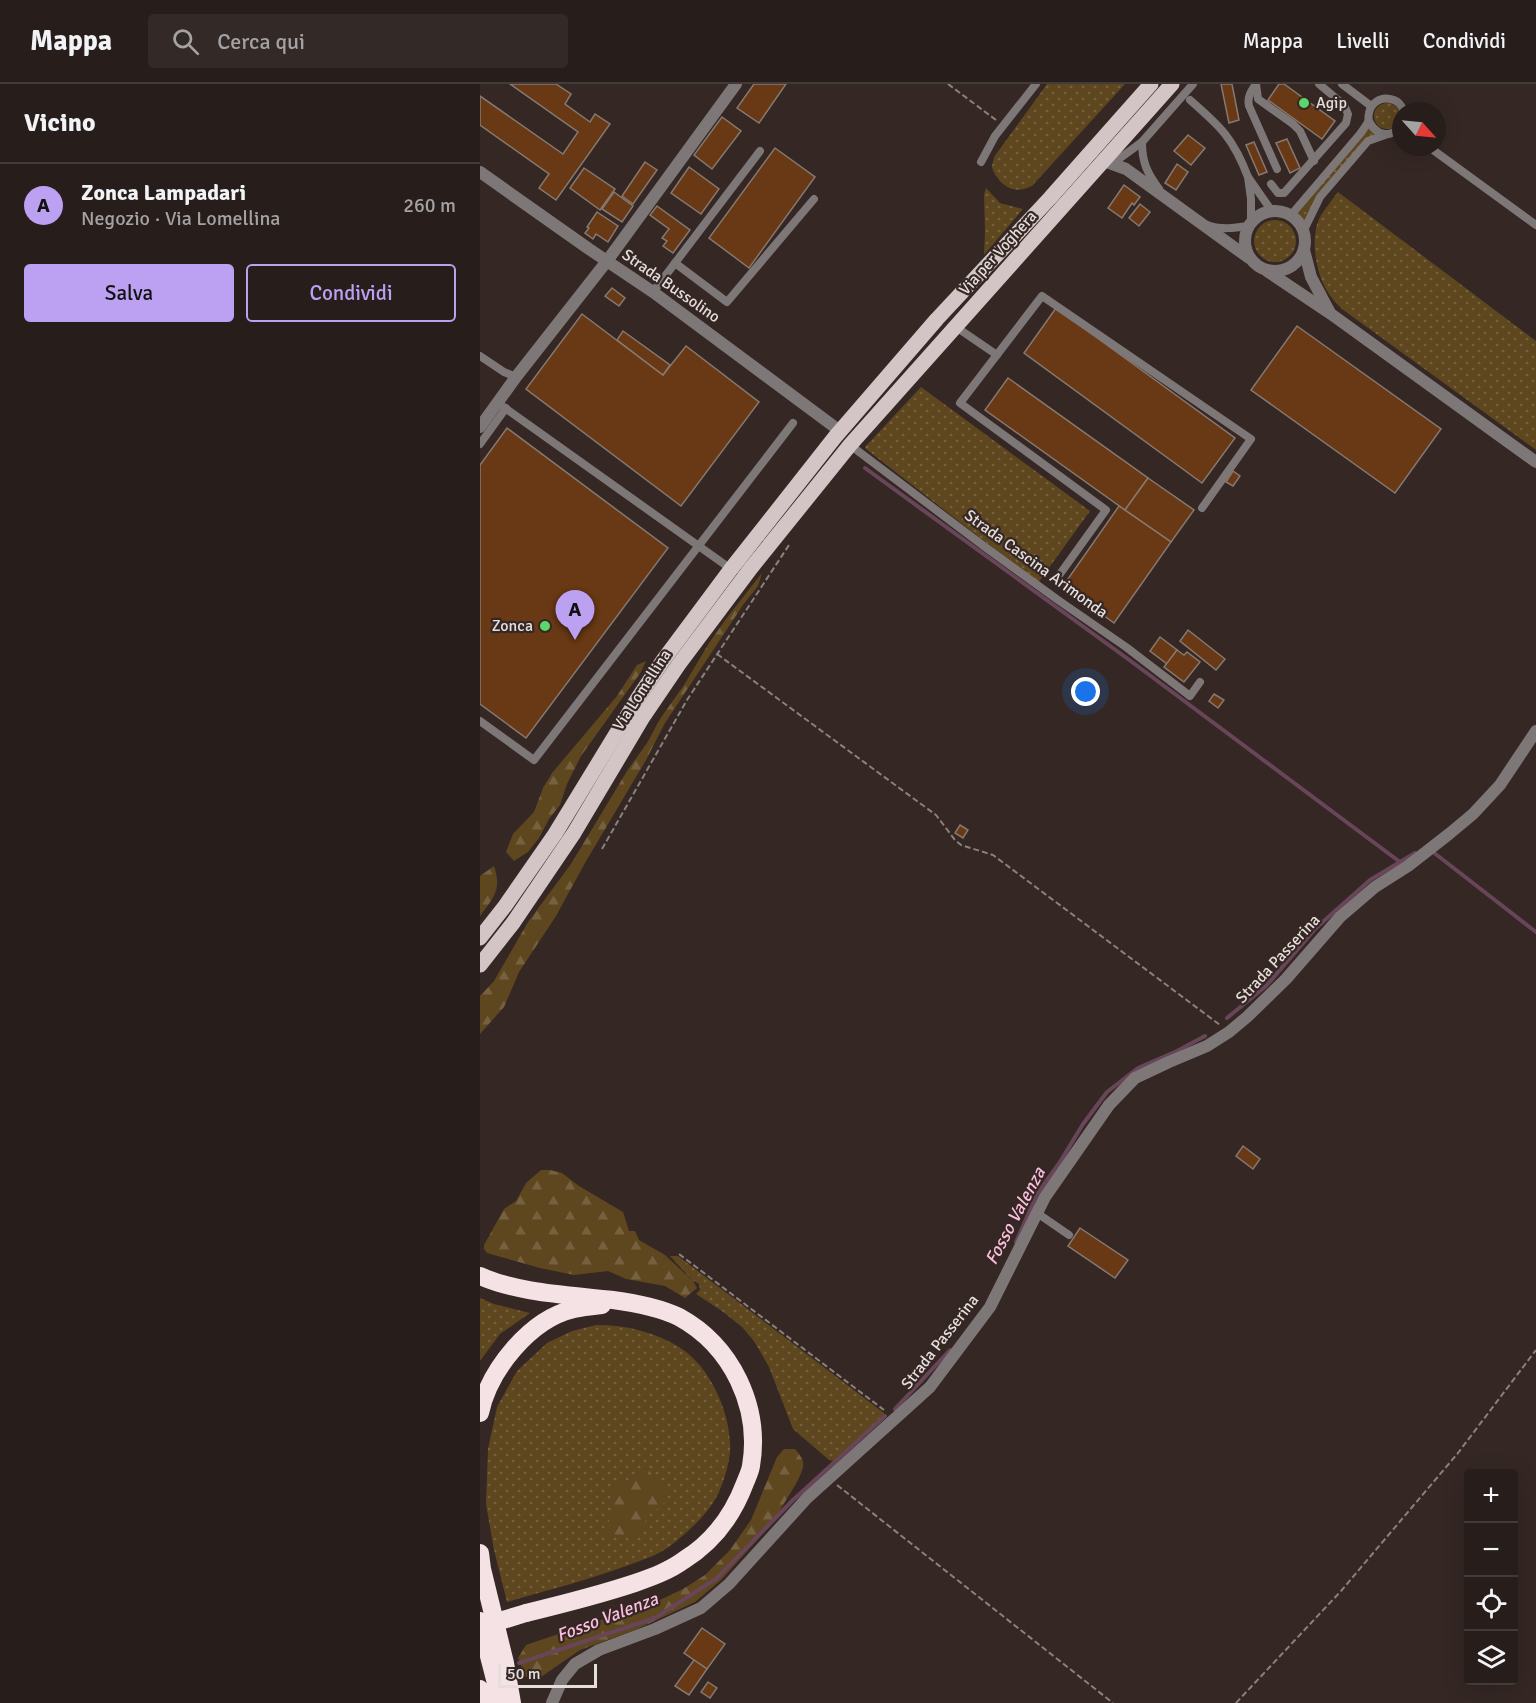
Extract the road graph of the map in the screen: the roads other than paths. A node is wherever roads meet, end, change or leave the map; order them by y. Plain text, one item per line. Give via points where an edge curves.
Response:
1 (736, 84) edge
2 (1036, 84) edge
3 (1151, 84) edge
4 (1172, 84) edge
5 (1193, 84) edge
6 (1256, 84) edge
7 (1318, 84) edge
8 (1342, 84) edge
9 (1190, 100) dead end
10 (1398, 102) edge
11 (1371, 106) junction
12 (1369, 121) junction
13 (1392, 133) edge
14 (1388, 134) junction
15 (1142, 142) junction
16 (760, 151) dead end
17 (1441, 156) edge
18 (1314, 161) junction
19 (981, 162) dead end
20 (1108, 162) junction
21 (1277, 169) dead end
22 (480, 172) edge
23 (1248, 177) junction
24 (1270, 184) dead end
25 (1164, 197) junction
26 (814, 199) dead end
27 (1271, 210) junction
28 (1291, 215) junction
29 (1197, 221) junction
30 (1249, 224) junction
31 (1536, 225) edge
32 (1214, 227) junction
33 (1304, 230) junction
34 (1304, 250) junction
35 (1248, 254) junction
36 (607, 261) junction
37 (675, 263) junction
38 (1267, 271) junction
39 (653, 292) junction
40 (1332, 314) junction
41 (956, 327) junction
42 (997, 355) junction
43 (480, 356) edge
44 (516, 377) junction
45 (502, 406) junction
46 (793, 423) dead end
47 (480, 427) edge
48 (837, 434) junction
49 (480, 444) edge
50 (850, 445) junction
51 (1536, 462) edge
52 (1202, 508) dead end
53 (699, 546) junction
54 (731, 569) junction
55 (1060, 574) dead end
56 (1200, 682) dead end
57 (480, 722) edge
58 (1536, 731) edge
59 (480, 938) edge
60 (480, 965) edge
61 (1037, 1213) junction
62 (1070, 1235) dead end
63 (480, 1276) edge
64 (637, 1303) junction
65 (480, 1413) edge
66 (480, 1553) edge
67 (480, 1621) edge
68 (480, 1627) edge
69 (480, 1689) edge
70 (484, 1703) edge
71 (501, 1703) edge
72 (513, 1703) edge
73 (552, 1703) edge

1 - 36 street
2 - 19 lane via 995,136
3 - 48 main road, Via per Voghera
4 - 20 main road, Via per Voghera
5 - 15 lane
6 - 18 lane via 1258,99 1300,131
6 - 21 lane via 1249,106
7 - 18 lane via 1344,105 1348,114 1346,123
8 - 11 lane
9 - 23 lane via 1219,125 1241,158
10 - 11 lane via 1389,98
11 - 12 lane
12 - 14 lane via 1378,132
12 - 28 lane
13 - 14 lane
14 - 33 lane via 1368,141 1320,197
15 - 20 lane
15 - 25 lane via 1142,158
16 - 37 lane
17 - 31 lane
18 - 24 lane via 1284,193 1278,193
20 - 25 street via 1126,169
20 - 41 main road, Via per Voghera
22 - 36 street, Strada Bussolino
23 - 27 lane
23 - 30 lane
25 - 29 street
26 - 37 lane via 727,302
27 - 28 street
27 - 30 street via 1259,214
28 - 33 street
29 - 32 lane
29 - 35 street
30 - 32 lane
30 - 35 street via 1245,233
32 - 35 lane
33 - 34 street
34 - 38 street via 1300,259 1286,270
34 - 40 street via 1311,277
35 - 38 street
36 - 39 street, Strada Bussolino
36 - 44 street
37 - 39 lane
38 - 40 street
39 - 48 street, Strada Bussolino
40 - 51 street
41 - 42 lane
41 - 50 main road, Via per Voghera
42 - 52 lane via 1042,296 1251,439
42 - 55 lane via 960,403 1106,510
43 - 44 lane
44 - 45 street
45 - 47 street
45 - 49 lane
45 - 53 lane
46 - 53 lane
48 - 54 main road, Via Lomellina
50 - 56 lane, Strada Cascina Arimonda via 1190,696
50 - 60 main road, Via Lomellina via 679,664 574,833
53 - 54 lane
53 - 57 lane via 534,760
54 - 59 main road, Via Lomellina via 664,658 555,834
58 - 61 street, Strada Passerina via 1500,785 1473,814 1340,917 1286,979 1229,1032 1208,1046 1136,1078 1102,1114
61 - 62 lane
61 - 73 street, Strada Passerina via 990,1307 930,1387 807,1498 729,1584 701,1608 575,1664 562,1680
63 - 64 highway via 533,1290
64 - 65 highway via 572,1309 548,1320 508,1353 492,1379
64 - 68 highway, bridge via 678,1317 698,1330 731,1365 748,1403 753,1431 751,1468 740,1496 710,1539 684,1561 657,1575
66 - 72 highway
67 - 71 highway
69 - 70 highway

